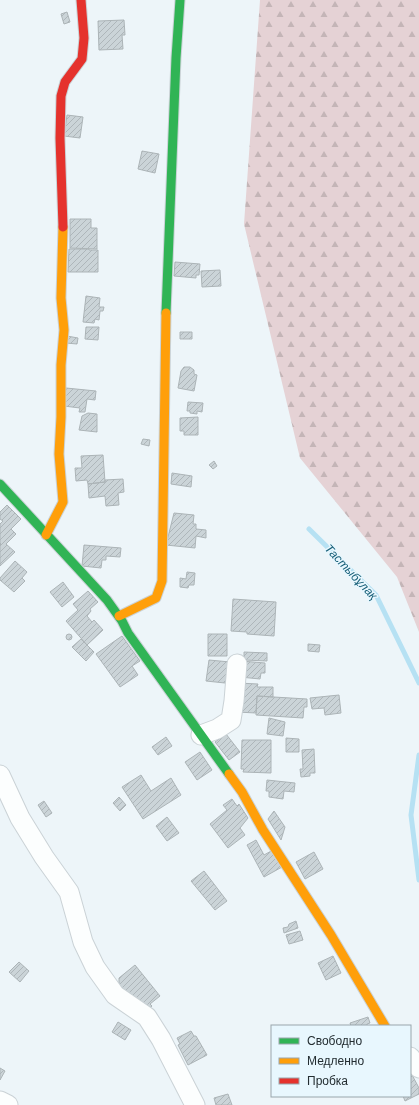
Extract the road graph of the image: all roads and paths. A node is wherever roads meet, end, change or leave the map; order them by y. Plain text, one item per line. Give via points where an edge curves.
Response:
1 (81, 0) edge
2 (180, 0) edge
3 (0, 484) edge
4 (46, 535) junction
5 (119, 616) junction
6 (237, 664) dead end
7 (201, 735) junction
8 (0, 775) edge
9 (384, 1025) edge
10 (411, 1058) edge
11 (419, 1068) edge
12 (0, 1101) edge
13 (8, 1105) edge
14 (195, 1105) edge

1 - 4 street via 84,32 82,59 65,82 61,96 61,298 64,330 59,454 63,502
2 - 5 street via 166,283 162,581 156,598
3 - 4 street
4 - 5 street via 100,591
5 - 7 street via 128,633
6 - 7 street via 231,720
7 - 9 street via 242,792
8 - 14 street via 20,818 69,892 83,942 95,967 115,995 147,1017
10 - 11 street
12 - 13 street

